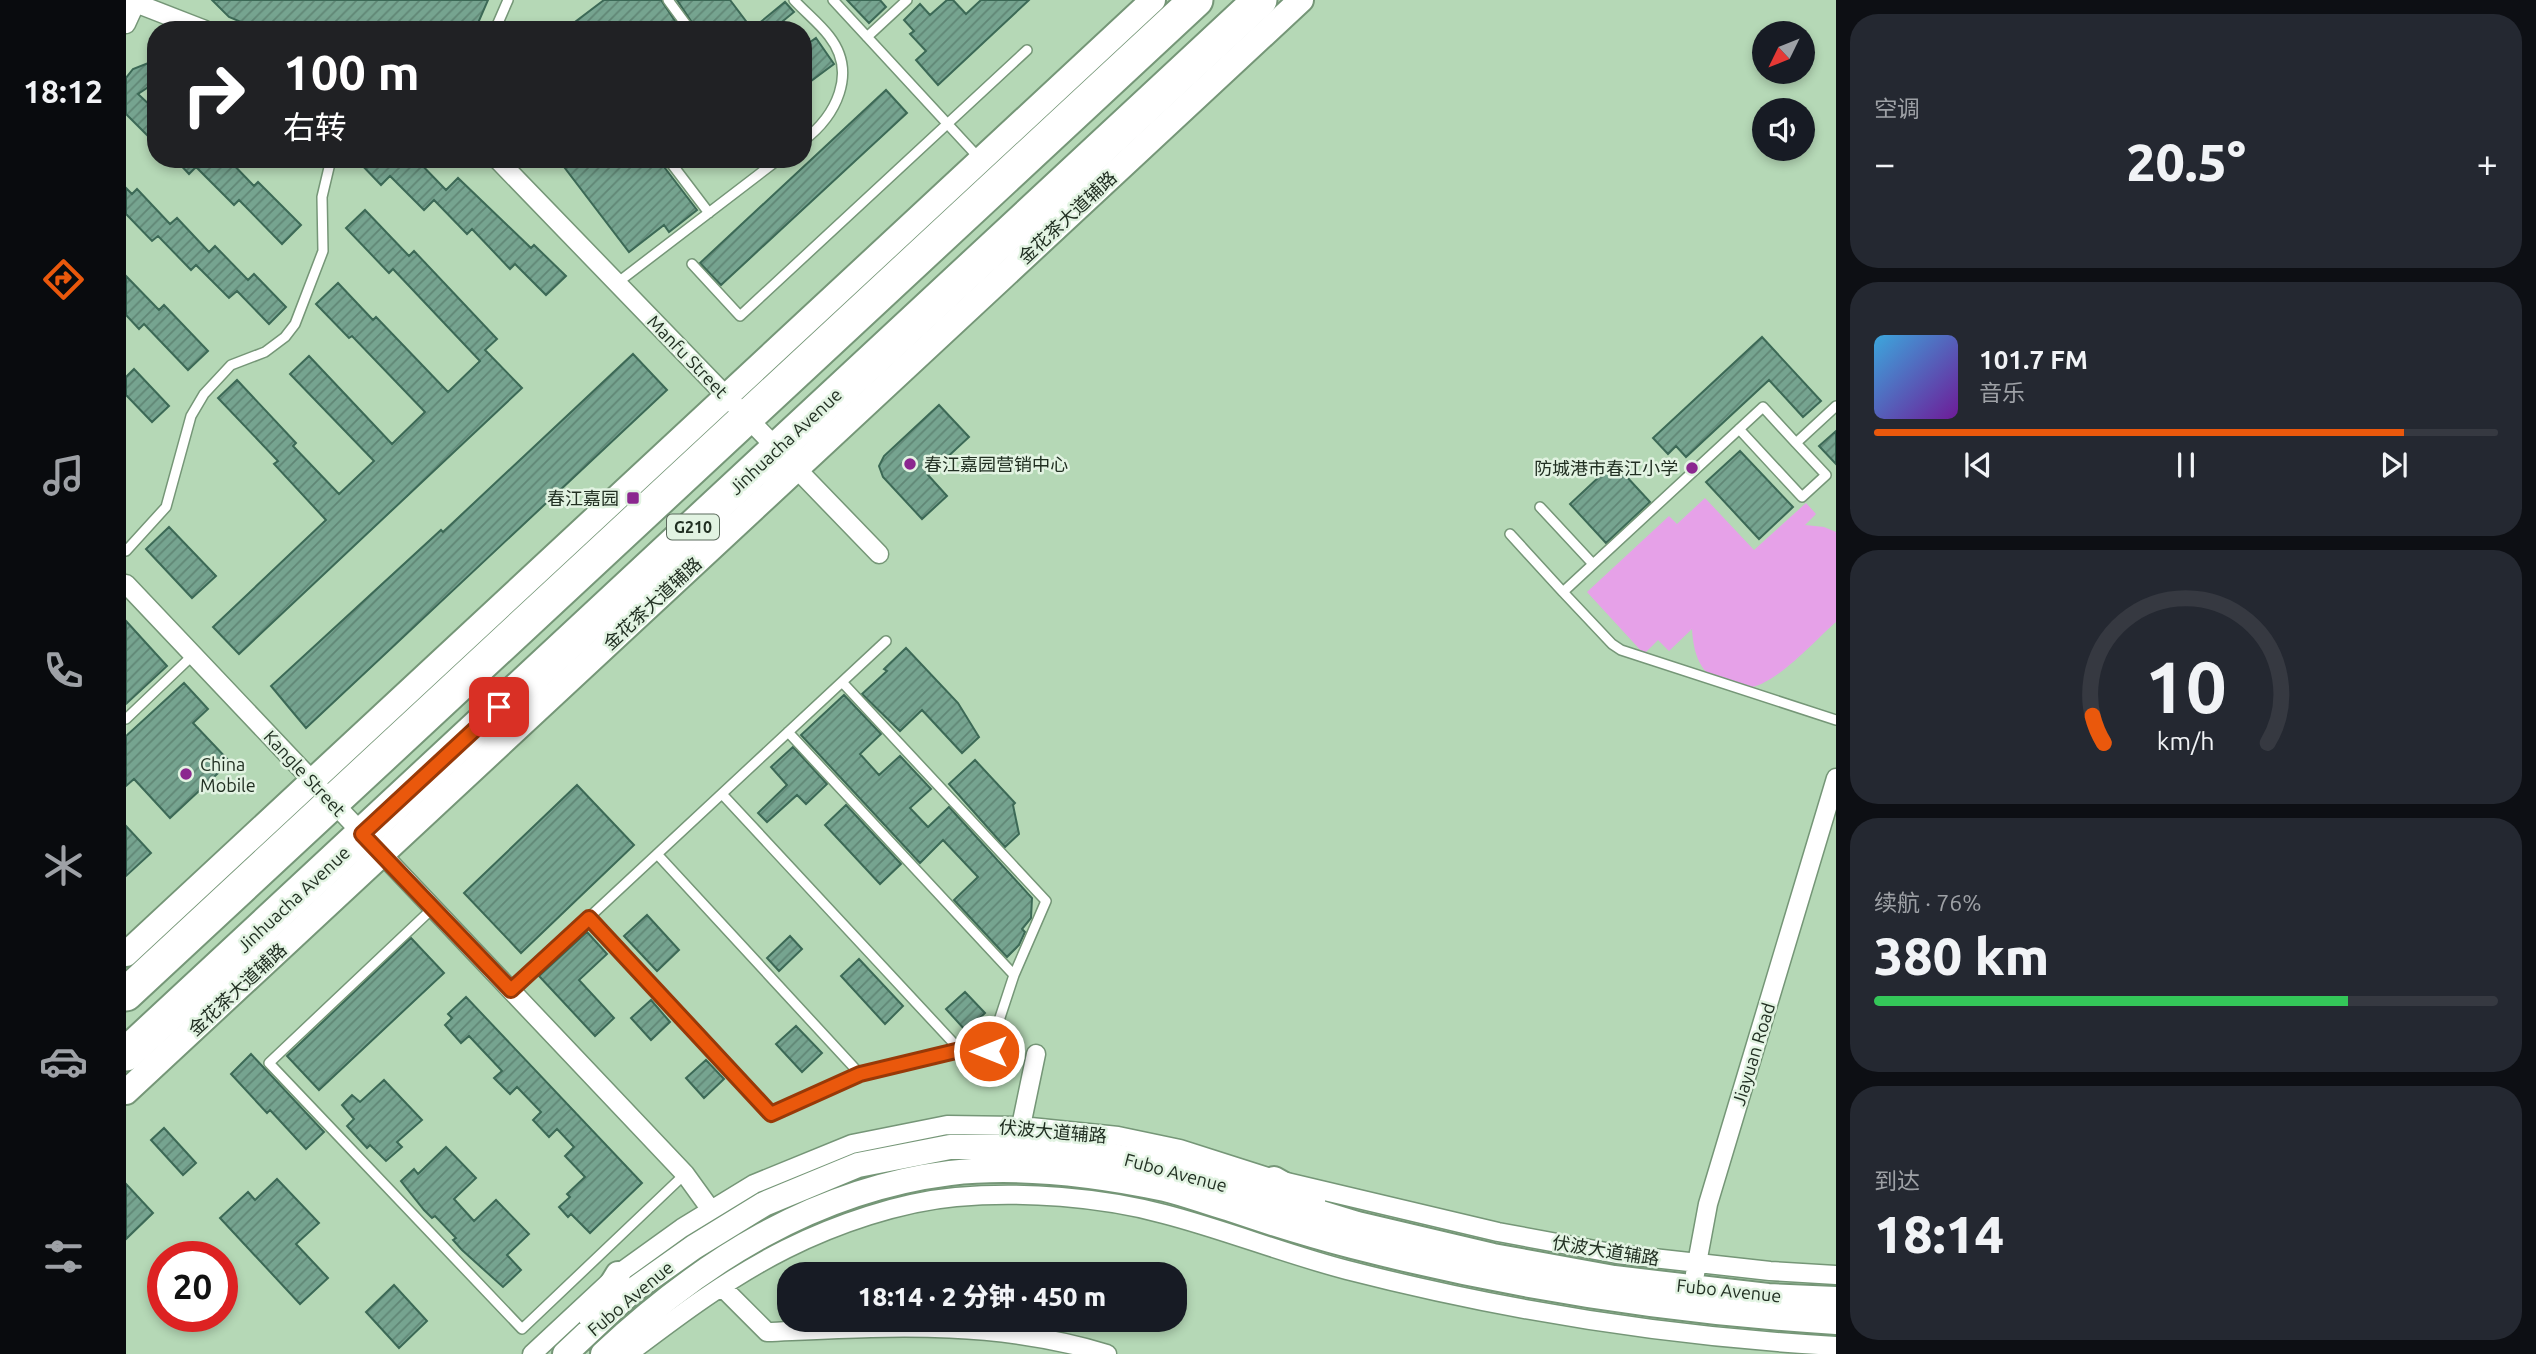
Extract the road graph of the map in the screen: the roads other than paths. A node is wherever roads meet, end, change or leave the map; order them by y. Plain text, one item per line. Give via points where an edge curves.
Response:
1 (508, 0) edge
2 (668, 0) edge
3 (794, 0) edge
4 (833, 0) edge
5 (906, 0) edge
6 (1153, 0) edge
7 (1196, 0) edge
8 (1260, 0) edge
9 (1301, 0) edge
10 (133, 1) edge
11 (183, 21) edge
12 (499, 21) edge
13 (683, 21) edge
14 (126, 24) edge
15 (867, 37) junction
16 (1027, 50) dead end
17 (948, 123) junction
18 (812, 134) edge
19 (981, 160) junction
20 (329, 168) edge
21 (506, 168) edge
22 (675, 168) edge
23 (767, 168) edge
24 (709, 213) junction
25 (692, 264) dead end
26 (618, 283) junction
27 (1836, 406) edge
28 (737, 407) junction
29 (1739, 429) junction
30 (1796, 443) junction
31 (787, 459) junction
32 (1540, 507) dead end
33 (1510, 534) dead end
34 (126, 551) edge
35 (879, 554) dead end
36 (1593, 564) junction
37 (126, 584) edge
38 (1563, 592) junction
39 (886, 641) dead end
40 (193, 655) junction
41 (842, 682) junction
42 (126, 719) edge
43 (1836, 720) edge
44 (788, 732) junction
45 (1836, 778) edge
46 (322, 792) junction
47 (722, 794) junction
48 (372, 844) junction
49 (657, 855) junction
50 (433, 908) junction
51 (589, 918) junction
52 (126, 954) edge
53 (1014, 975) junction
54 (511, 990) junction
55 (126, 994) edge
56 (960, 1050) junction
57 (126, 1054) edge
58 (1036, 1054) dead end
59 (860, 1074) junction
60 (126, 1092) edge
61 (1021, 1148) junction
62 (685, 1174) junction
63 (1274, 1180) junction
64 (1021, 1196) junction
65 (711, 1210) junction
66 (1357, 1224) junction
67 (618, 1274) junction
68 (1836, 1276) edge
69 (722, 1287) junction
70 (1692, 1298) junction
71 (1836, 1298) edge
72 (1836, 1322) edge
73 (1836, 1346) edge
74 (569, 1350) edge
75 (532, 1354) edge
76 (603, 1354) edge
77 (628, 1354) edge
78 (1107, 1354) edge

1 - 12 lane
2 - 13 lane
3 - 18 lane via 829,36 841,71 831,114
4 - 15 lane
5 - 15 lane
6 - 19 main road
7 - 28 highway, G210
8 - 31 highway, Jinhuacha Avenue / G210
9 - 31 main road, 金花茶大道辅路
10 - 11 street
10 - 14 street
15 - 17 lane
16 - 17 lane
17 - 19 lane
17 - 25 lane via 740,316
19 - 28 main road
20 - 34 lane via 322,197 323,251 295,324 265,352 231,365 204,394 191,416 166,507
21 - 26 street, Manfu Street
22 - 24 lane
23 - 24 lane
24 - 26 lane
26 - 28 street, Manfu Street
27 - 30 lane
28 - 31 street, Manfu Street
28 - 46 highway, G210
29 - 30 lane via 1763,407
29 - 30 lane via 1802,497 1826,475
29 - 36 lane
31 - 35 street, Manfu Street
31 - 48 highway, Jinhuacha Avenue / G210
32 - 36 lane
33 - 38 lane
36 - 38 lane
37 - 40 street, Kangle Street
38 - 43 lane via 1621,650
39 - 41 lane
40 - 42 lane
40 - 46 street, Kangle Street
41 - 44 lane
41 - 53 lane via 1046,901
44 - 47 lane
44 - 53 lane
45 - 70 street, Jiayuan Road via 1707,1204
46 - 48 street, Kangle Street
46 - 52 main road
46 - 55 highway, G210
47 - 49 lane
47 - 56 lane
48 - 50 street, Kangle Street
48 - 57 highway, Jinhuacha Avenue / G210
48 - 60 main road, 金花茶大道辅路
49 - 51 lane
49 - 59 lane
50 - 54 street, Kangle Street
50 - 62 lane via 269,1063 522,1329
51 - 54 lane
51 - 59 lane via 771,1114
53 - 56 lane via 989,1051
54 - 62 street, Kangle Street
56 - 59 lane
58 - 61 street
61 - 63 street, 伏波大道辅路 via 1102,1134 1168,1146
61 - 64 street
61 - 65 street, 伏波大道辅路 via 947,1125 852,1144 754,1184
61 - 66 main road, Fubo Avenue via 1107,1155 1175,1168
61 - 70 main road, Fubo Avenue via 1098,1176 1157,1188 1352,1246 1489,1278 1611,1300
61 - 74 main road, Fubo Avenue via 950,1147 858,1166 764,1204 632,1291
61 - 76 main road, Fubo Avenue via 953,1172 866,1190 775,1227 649,1311
62 - 65 street, Kangle Street
63 - 66 main road
63 - 70 street, 伏波大道辅路 via 1498,1233 1617,1254
64 - 69 street, 伏波大道辅路 via 956,1197 873,1214 787,1248
64 - 70 street, 伏波大道辅路 via 1095,1200 1163,1213 1346,1269 1484,1302 1607,1324
65 - 67 street, 伏波大道辅路
66 - 70 main road, Fubo Avenue
67 - 74 main road
67 - 75 street, 伏波大道辅路
68 - 70 street, 伏波大道辅路 via 1770,1271
69 - 77 street, 伏波大道辅路
69 - 78 street via 767,1332 951,1327 1025,1336
70 - 71 main road, Fubo Avenue
70 - 72 main road, Fubo Avenue via 1766,1318
70 - 73 street, 伏波大道辅路 via 1764,1342

